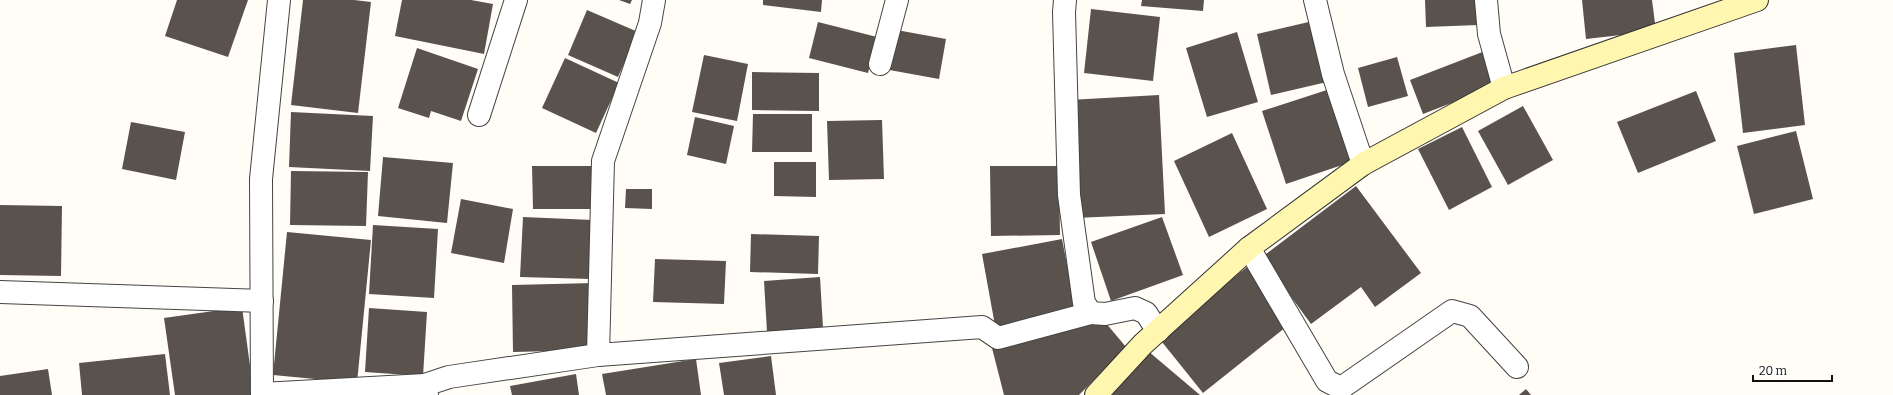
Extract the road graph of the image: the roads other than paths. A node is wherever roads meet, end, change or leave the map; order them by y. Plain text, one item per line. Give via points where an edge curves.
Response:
1 (279, 0) edge
2 (516, 0) edge
3 (654, 0) edge
4 (897, 0) edge
5 (1065, 0) edge
6 (1314, 0) edge
7 (1486, 0) edge
8 (1757, 0) edge
9 (880, 64) dead end
10 (1504, 88) junction
11 (479, 115) dead end
12 (1363, 164) junction
13 (1249, 248) junction
14 (0, 292) edge
15 (262, 301) junction
16 (1091, 313) junction
17 (1158, 331) junction
18 (598, 355) junction
19 (1517, 367) dead end
20 (426, 390) edge
21 (262, 394) edge
22 (1096, 395) edge

1 - 15 street via 261,179
2 - 11 street
3 - 18 street via 650,23 603,161
4 - 9 street
5 - 16 street via 1069,195 1084,303
6 - 12 street via 1333,74
7 - 10 street via 1489,34
8 - 10 main road
10 - 12 main road
12 - 13 main road
13 - 17 main road
13 - 19 street via 1327,381 1341,388 1452,311 1470,316
14 - 15 street
15 - 21 street
16 - 17 street via 1105,314 1135,308 1146,313
16 - 18 street via 998,338 982,327
17 - 22 main road
18 - 20 street via 449,377
20 - 21 street

